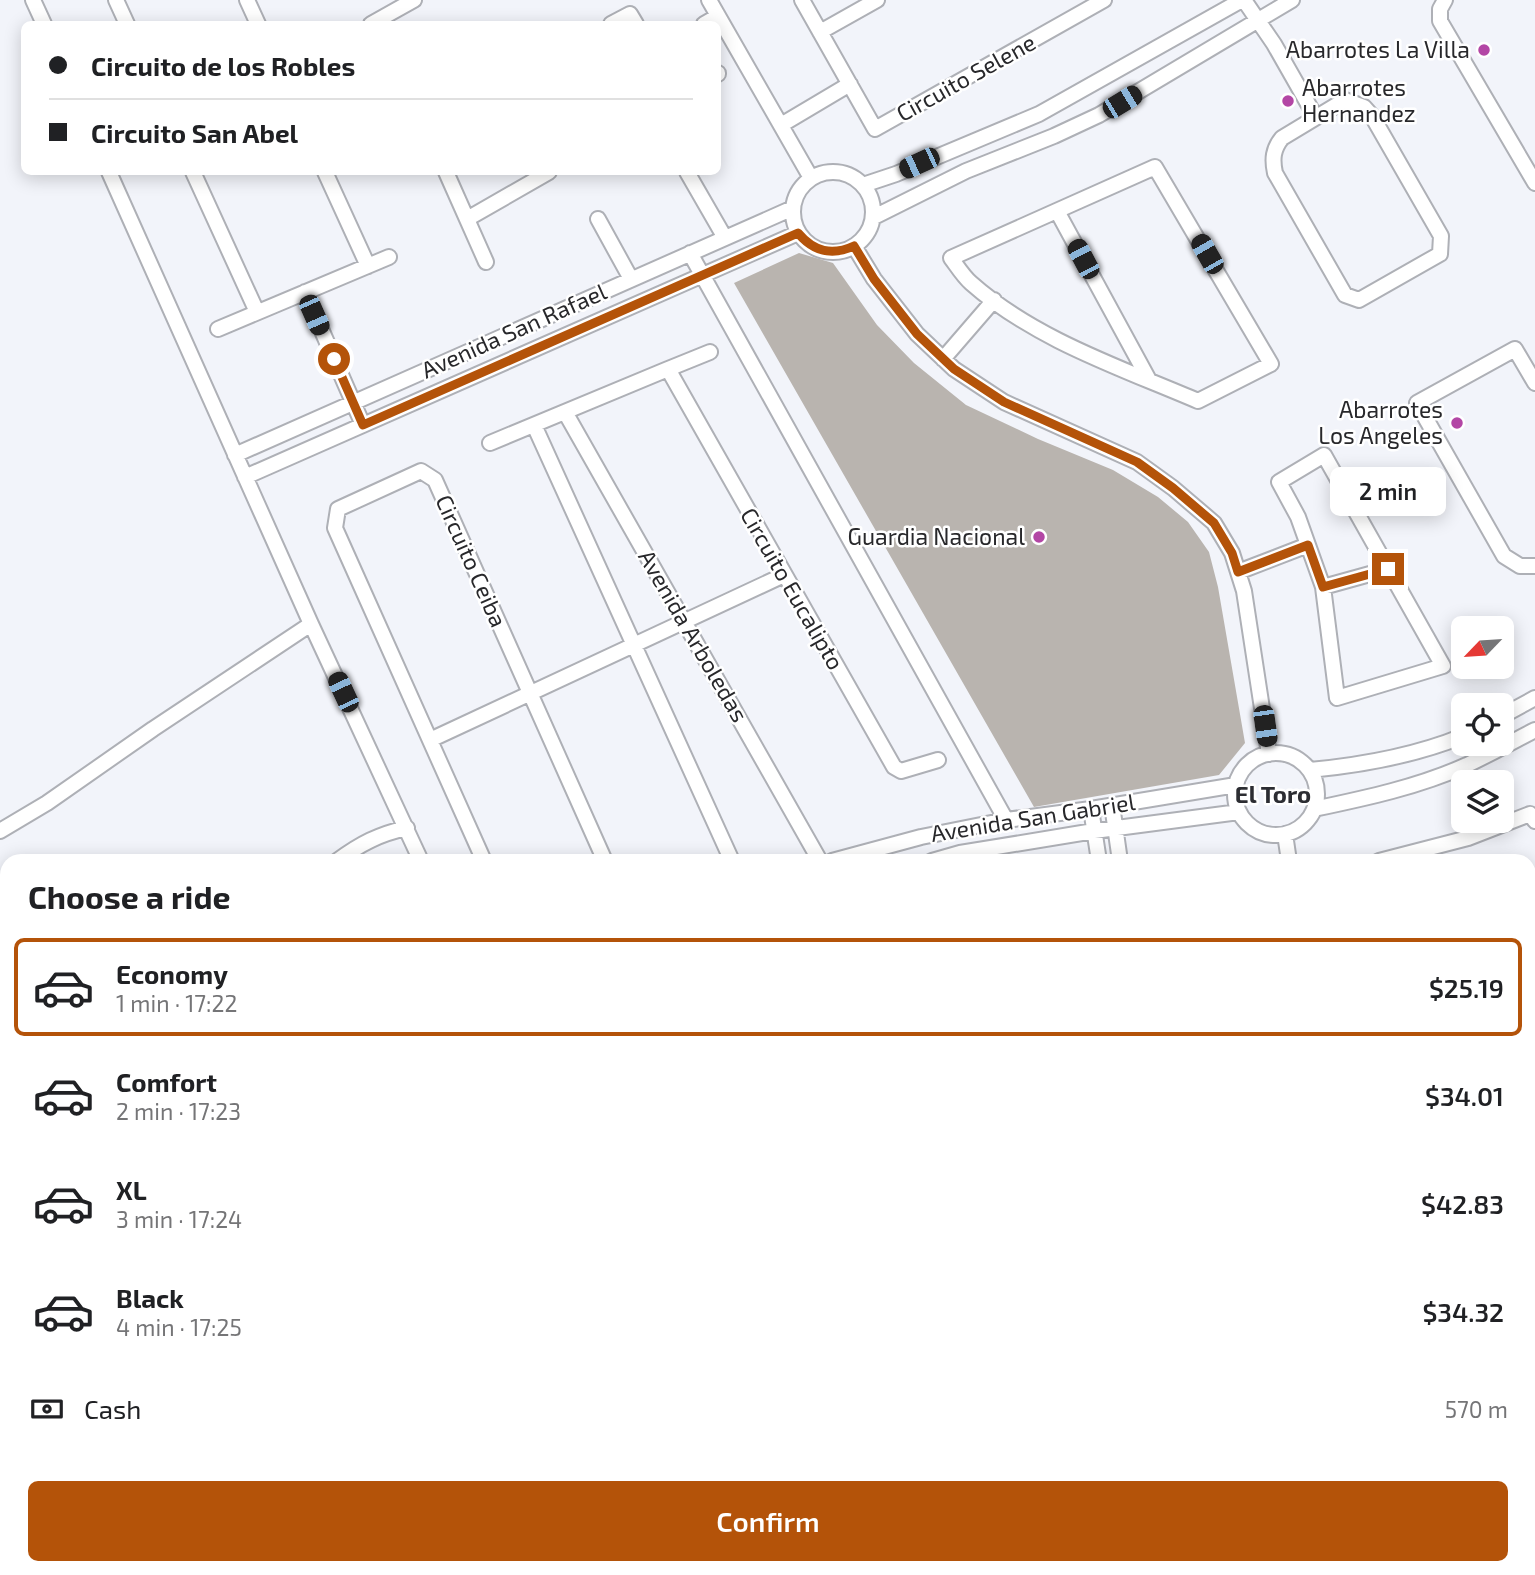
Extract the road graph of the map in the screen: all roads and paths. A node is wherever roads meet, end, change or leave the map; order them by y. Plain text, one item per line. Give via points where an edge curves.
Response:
1 (33, 0) edge
2 (116, 0) edge
3 (247, 0) edge
4 (414, 0) edge
5 (709, 0) edge
6 (802, 0) edge
7 (877, 0) edge
8 (1102, 0) edge
9 (1243, 0) edge
10 (1292, 0) edge
11 (1445, 0) edge
12 (718, 16) junction
13 (1257, 20) junction
14 (43, 21) edge
15 (126, 21) edge
16 (257, 21) edge
17 (376, 21) edge
18 (617, 21) edge
19 (634, 21) edge
20 (709, 21) edge
21 (721, 21) edge
22 (721, 21) edge
23 (820, 32) junction
24 (850, 85) junction
25 (1315, 116) junction
26 (781, 125) junction
27 (110, 175) edge
28 (194, 175) edge
29 (325, 175) edge
30 (447, 175) edge
31 (544, 175) edge
32 (689, 175) edge
33 (811, 177) junction
34 (1535, 183) edge
35 (863, 185) junction
36 (793, 208) junction
37 (1056, 211) junction
38 (874, 218) junction
39 (467, 219) junction
40 (598, 219) dead end
41 (798, 233) junction
42 (725, 238) junction
43 (854, 246) junction
44 (690, 253) junction
45 (389, 257) dead end
46 (486, 262) dead end
47 (368, 266) junction
48 (702, 275) junction
49 (631, 279) junction
50 (305, 292) junction
51 (995, 300) junction
52 (257, 312) junction
53 (218, 329) dead end
54 (487, 344) junction
55 (710, 352) dead end
56 (943, 359) junction
57 (498, 366) junction
58 (668, 369) junction
59 (1149, 380) junction
60 (1535, 383) edge
61 (353, 403) junction
62 (565, 412) junction
63 (363, 425) junction
64 (534, 425) junction
65 (489, 443) dead end
66 (235, 455) junction
67 (245, 477) junction
68 (1308, 545) junction
69 (1535, 566) edge
70 (1388, 569) junction
71 (1238, 572) junction
72 (784, 575) junction
73 (1323, 587) junction
74 (685, 621) junction
75 (311, 624) junction
76 (634, 645) junction
77 (529, 694) junction
78 (1535, 698) edge
79 (1514, 709) edge
80 (1535, 730) edge
81 (430, 740) junction
82 (1451, 741) edge
83 (1269, 754) junction
84 (938, 760) dead end
85 (1310, 770) junction
86 (1236, 785) junction
87 (1112, 805) junction
88 (1091, 809) junction
89 (1314, 809) junction
90 (1239, 812) junction
91 (1006, 820) junction
92 (1535, 821) edge
93 (407, 828) junction
94 (1116, 829) junction
95 (0, 831) edge
96 (1094, 831) junction
97 (1285, 834) junction
98 (346, 854) edge
99 (418, 854) edge
100 (481, 854) edge
101 (602, 854) edge
102 (729, 854) edge
103 (816, 854) edge
104 (858, 854) edge
105 (956, 854) edge
106 (1098, 854) edge
107 (1119, 854) edge
108 (1288, 854) edge
109 (1406, 854) edge

1 - 14 street
2 - 15 street
3 - 16 street
4 - 17 street
5 - 12 street
6 - 23 street, Circuito Selene
7 - 23 street
8 - 24 street, Circuito Selene via 875,129
9 - 13 street
9 - 35 street via 1038,114
10 - 13 street
11 - 34 street via 1440,21
12 - 20 street
12 - 21 street
13 - 25 street
13 - 38 street via 1099,115 966,171
18 - 19 street via 630,14
22 - 26 street
23 - 24 street, Circuito Selene
24 - 26 street
25 - 25 street via 1345,100 1363,107 1441,236 1440,254 1359,300 1345,295 1275,173 1276,144
26 - 33 street
27 - 66 street
28 - 52 street
29 - 47 street
30 - 39 street
31 - 39 street
32 - 42 street
33 - 35 street via 839,172
33 - 36 street via 796,195
35 - 38 street
36 - 41 street
36 - 42 street, Avenida San Rafael
37 - 51 street via 951,258 969,282
37 - 59 street
37 - 59 street via 1156,167 1271,364 1198,401
38 - 43 street via 865,237
39 - 46 street
40 - 49 street
41 - 43 street via 806,243 830,253
41 - 48 street, Avenida San Rafael
42 - 44 street, Avenida San Rafael
43 - 56 street via 917,334
44 - 48 street
44 - 49 street, Avenida San Rafael
45 - 47 street
47 - 50 street
48 - 57 street, Avenida San Rafael
48 - 91 street
49 - 54 street, Avenida San Rafael
50 - 52 street
50 - 61 street
51 - 56 street
51 - 59 street via 1074,348
52 - 53 street
54 - 57 street
54 - 61 street, Avenida San Rafael
55 - 58 street
56 - 71 street via 1004,402 1137,462 1214,523
57 - 63 street, Avenida San Rafael
58 - 62 street
58 - 72 street, Circuito Eucalipto
60 - 69 street via 1515,349 1417,403 1504,556 1520,566
61 - 63 street
61 - 66 street, Avenida San Rafael
62 - 64 street
62 - 74 street, Avenida Arboledas
63 - 67 street, Avenida San Rafael
64 - 65 street
64 - 76 street
66 - 67 street
67 - 75 street
68 - 70 street via 1279,482 1324,455
68 - 71 street
68 - 73 street
70 - 73 street
70 - 73 street via 1443,666 1337,698
71 - 83 street
72 - 74 street
72 - 84 street, Circuito Eucalipto via 894,767 901,771
74 - 76 street
74 - 103 street, Avenida Arboledas
75 - 93 street
75 - 95 street
76 - 77 street
76 - 102 street
77 - 81 street
77 - 81 street, Circuito Ceiba via 435,480 421,471 338,509 335,528
77 - 101 street, Circuito Ceiba
78 - 79 street
80 - 89 street via 1414,785
81 - 100 street, Circuito Ceiba
82 - 85 street via 1359,766
83 - 85 street via 1289,754
83 - 86 street via 1250,762
85 - 89 street via 1317,796
86 - 87 street, Avenida San Gabriel
86 - 90 street
87 - 88 street, Avenida San Gabriel
87 - 94 street
88 - 91 street, Avenida San Gabriel
88 - 96 street
89 - 97 street via 1297,829
90 - 94 street, Avenida San Gabriel
90 - 97 street via 1258,831
91 - 104 street, Avenida San Gabriel
92 - 109 street via 1531,814 1468,838
93 - 98 street via 383,833
93 - 99 street
94 - 96 street, Avenida San Gabriel
94 - 107 street
96 - 105 street, Avenida San Gabriel
96 - 106 street
97 - 108 street

